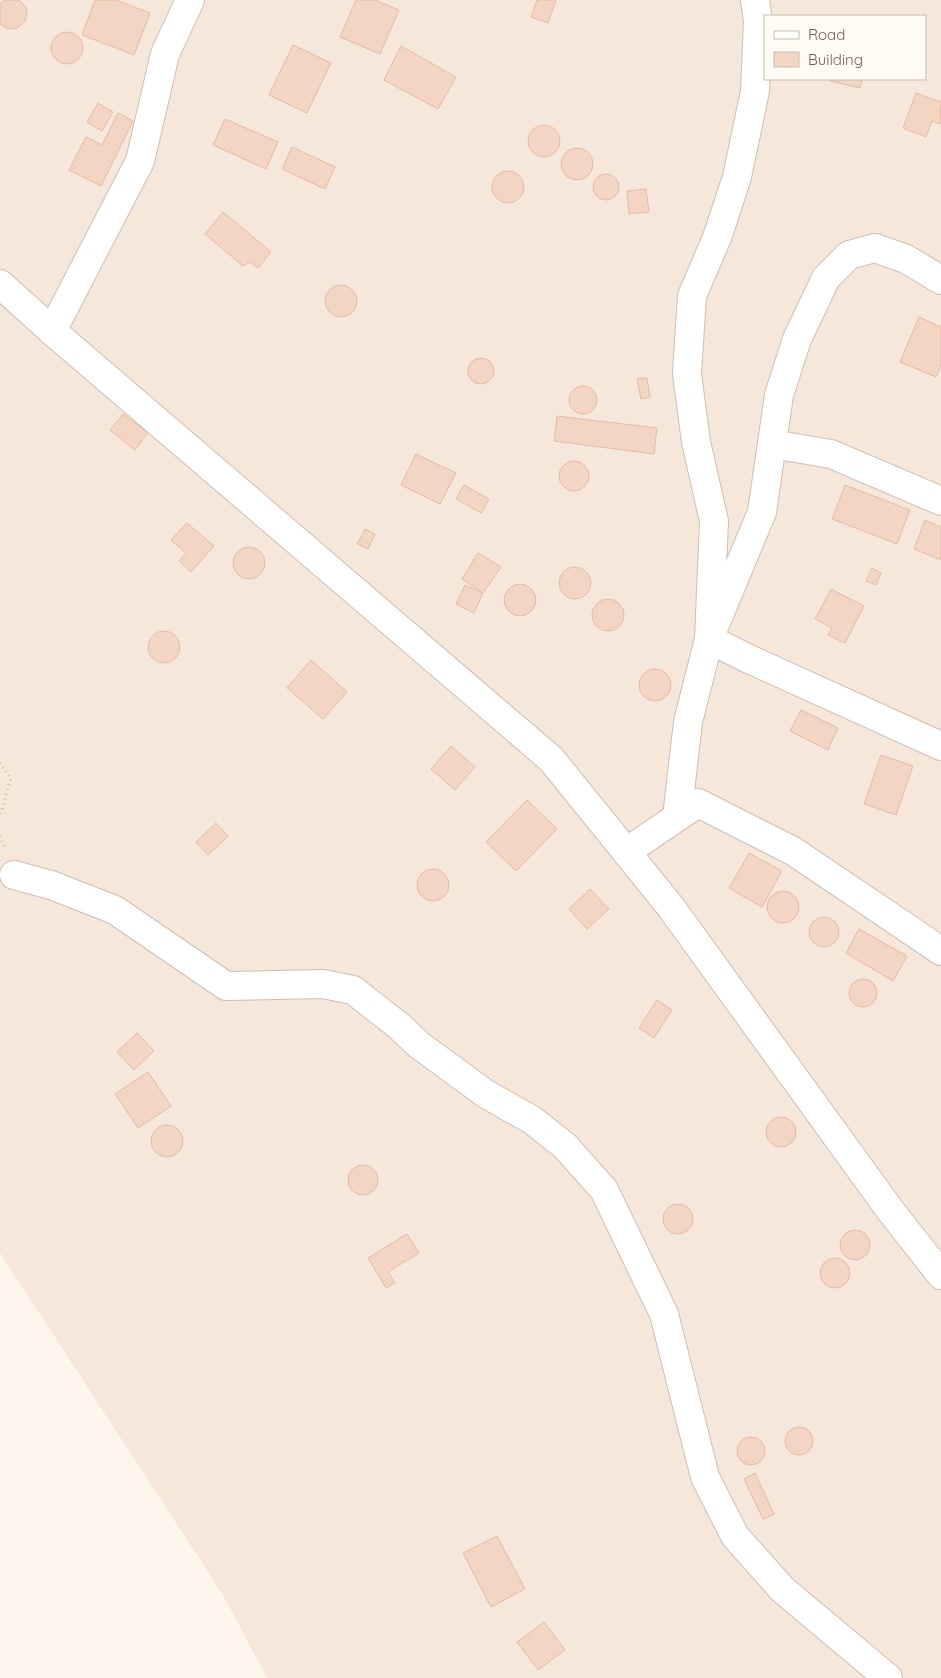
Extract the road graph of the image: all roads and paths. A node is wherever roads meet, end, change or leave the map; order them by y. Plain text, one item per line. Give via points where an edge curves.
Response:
1 (190, 0) edge
2 (755, 0) edge
3 (941, 280) edge
4 (0, 284) edge
5 (52, 331) junction
6 (772, 444) junction
7 (941, 501) edge
8 (709, 639) junction
9 (941, 746) edge
10 (0, 763) edge
11 (0, 816) edge
12 (677, 817) junction
13 (626, 852) junction
14 (14, 875) dead end
15 (941, 951) edge
16 (941, 1275) edge
17 (888, 1678) edge

1 - 5 street via 165,54 140,161
2 - 8 street via 758,21 755,91 737,177 718,235 692,296 687,374 696,442 714,521
3 - 6 street via 906,259 875,248 849,255 826,278 796,339 779,395
4 - 5 street
5 - 13 street via 551,759
6 - 7 street via 831,454
6 - 8 street via 762,512
8 - 9 street
8 - 12 street via 688,722
10 - 11 path via 11,778
12 - 13 street
12 - 15 street via 698,803 793,851
13 - 16 street via 670,906 890,1210
14 - 17 street via 51,885 115,910 226,986 323,984 353,990 486,1094 532,1120 565,1146 604,1190 664,1314 705,1477 735,1536 782,1589

